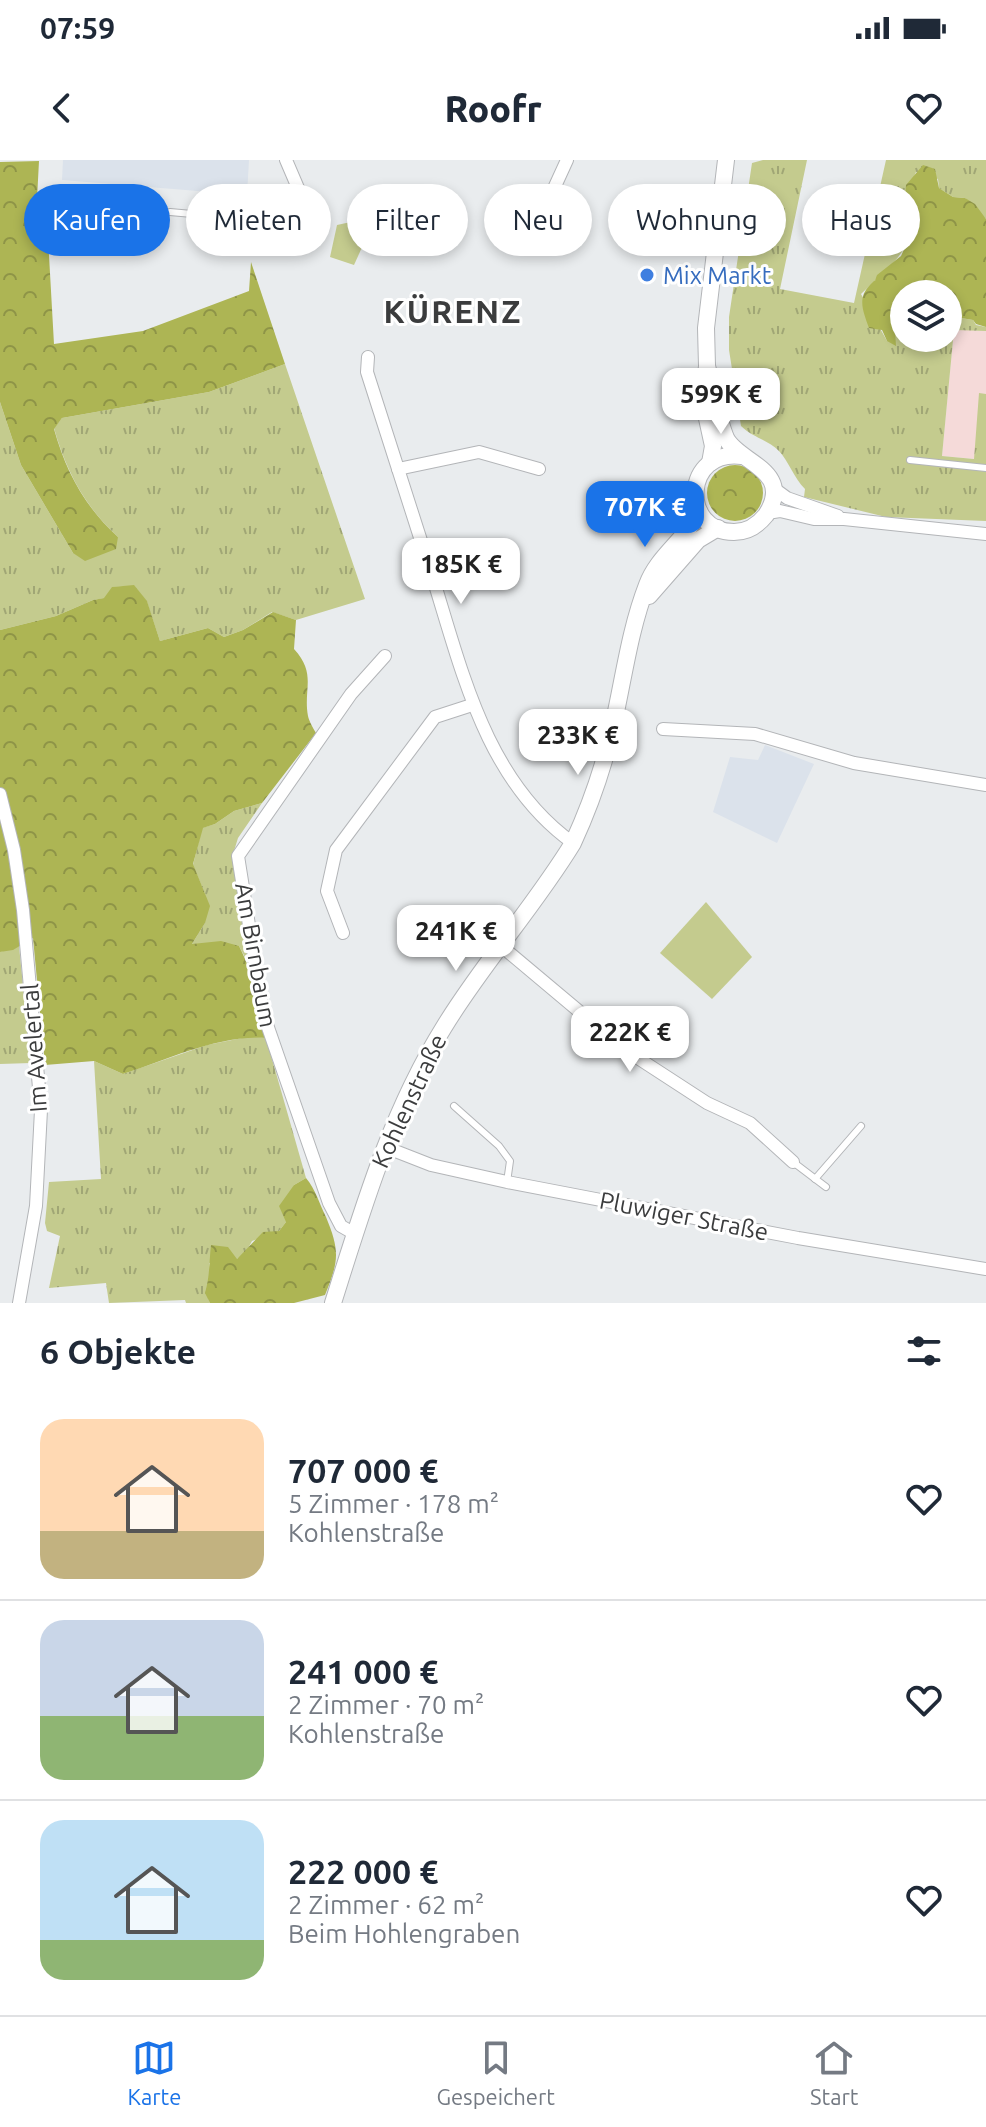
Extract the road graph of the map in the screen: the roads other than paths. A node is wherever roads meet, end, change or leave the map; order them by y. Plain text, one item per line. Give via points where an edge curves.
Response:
1 (286, 160) edge
2 (567, 160) edge
3 (726, 160) edge
4 (296, 184) edge
5 (556, 184) edge
6 (170, 212) dead end
7 (186, 213) edge
8 (368, 357) dead end
9 (707, 366) junction
10 (742, 456) junction
11 (910, 460) dead end
12 (710, 463) junction
13 (986, 468) edge
14 (398, 469) junction
15 (539, 469) dead end
16 (772, 487) junction
17 (699, 511) junction
18 (767, 513) junction
19 (844, 519) junction
20 (718, 528) junction
21 (986, 534) edge
22 (640, 607) junction
23 (385, 656) dead end
24 (472, 705) junction
25 (663, 729) dead end
26 (986, 785) edge
27 (0, 794) edge
28 (573, 843) junction
29 (343, 933) dead end
30 (500, 945) junction
31 (454, 1106) dead end
32 (861, 1126) dead end
33 (385, 1147) junction
34 (793, 1162) joint
35 (815, 1179) junction
36 (507, 1182) junction
37 (826, 1187) dead end
38 (355, 1234) junction
39 (986, 1269) edge
40 (19, 1303) edge
41 (333, 1303) edge

1 - 4 street
2 - 5 street
3 - 9 main road via 706,328
6 - 7 lane
8 - 14 street via 367,372
9 - 10 main road via 724,432
9 - 12 main road via 703,400 714,449
10 - 12 main road
10 - 16 main road via 762,467
11 - 13 lane
12 - 17 main road via 696,485
14 - 15 street via 479,452
14 - 24 street
16 - 18 main road
16 - 19 street
17 - 20 main road
17 - 22 main road, Kohlenstraße via 652,573
18 - 19 street
18 - 20 main road via 743,531
19 - 21 street
20 - 22 main road, Kohlenstraße via 698,540
22 - 28 main road, Kohlenstraße via 601,769
23 - 38 street, Am Birnbaum via 351,694 238,856 263,1013 329,1203 341,1226
24 - 28 street via 514,780 551,827
24 - 29 street via 435,717 336,850 327,891
25 - 26 street via 755,734 854,763
27 - 40 street, Im Avelertal via 23,910 41,1110 36,1206
28 - 30 main road, Kohlenstraße
30 - 33 main road, Kohlenstraße via 432,1046
30 - 34 street via 624,1049 707,1103 750,1123
31 - 36 lane via 510,1161
32 - 35 lane
33 - 36 street, Pluwiger Straße via 431,1165
33 - 38 main road, Kohlenstraße
34 - 35 lane
35 - 37 lane
36 - 39 street, Pluwiger Straße
38 - 41 main road, Kohlenstraße

